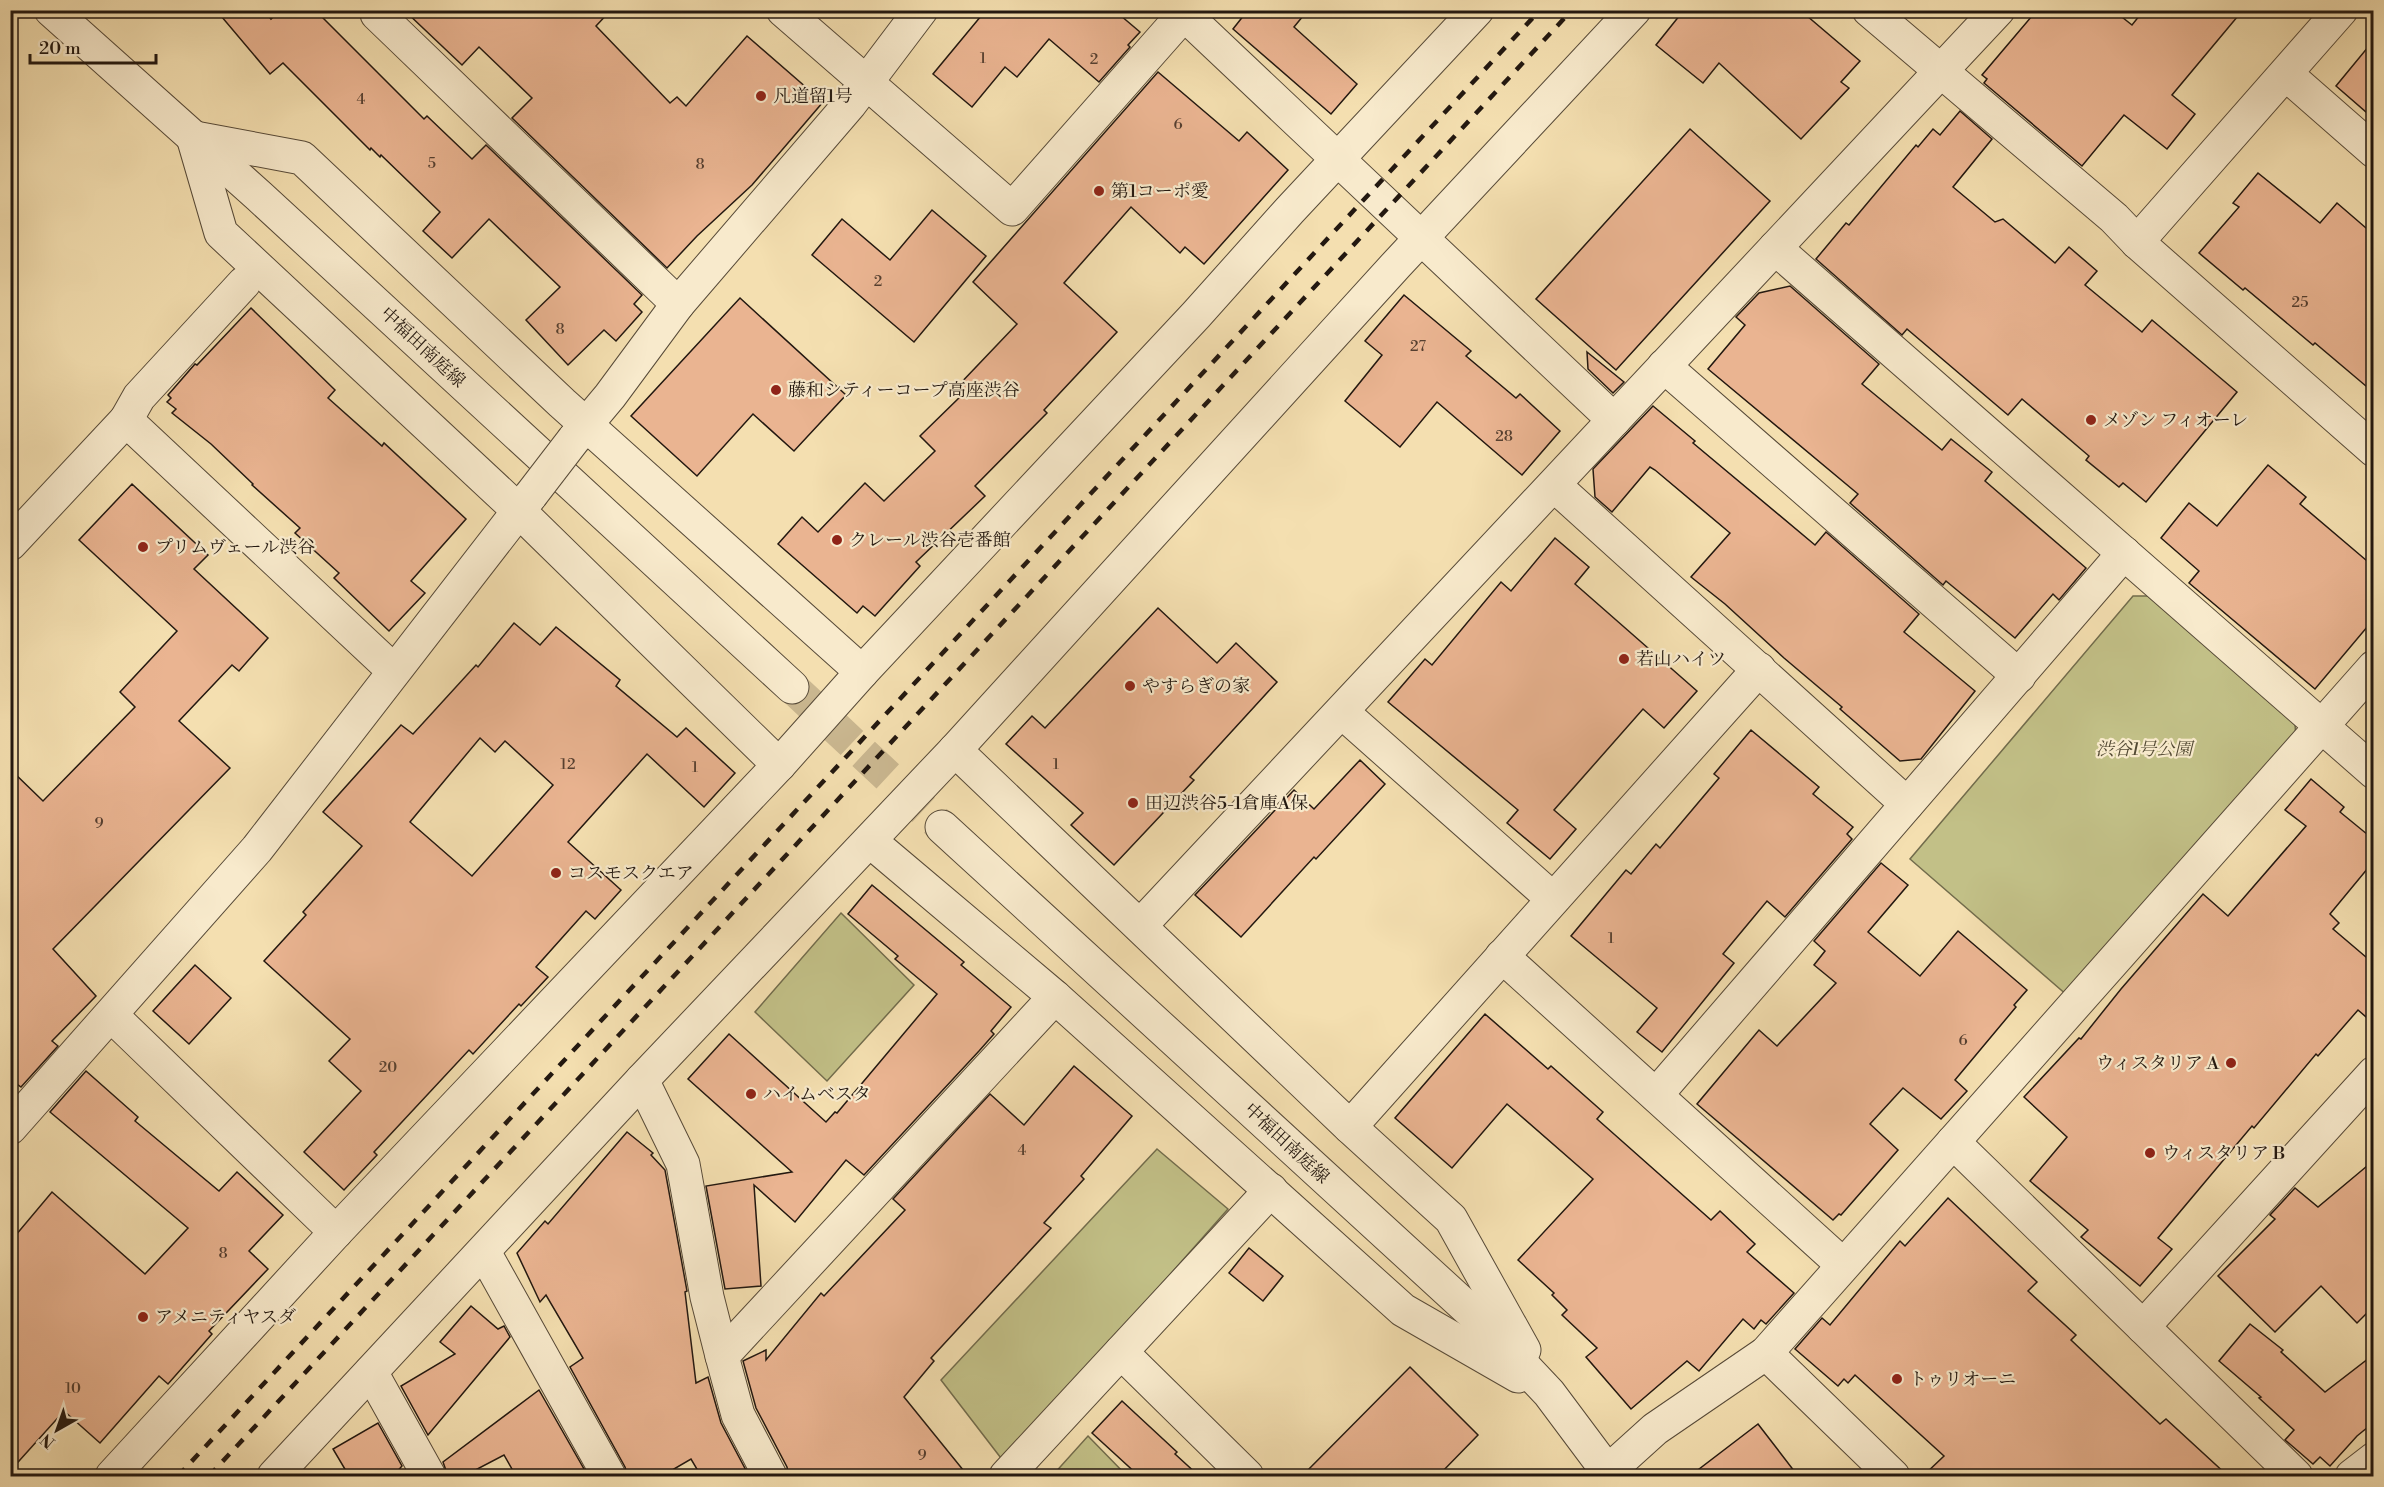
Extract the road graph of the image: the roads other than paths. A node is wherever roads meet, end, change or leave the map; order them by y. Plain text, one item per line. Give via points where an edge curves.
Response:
1 (51, 10) edge
2 (381, 10) edge
3 (783, 10) edge
4 (921, 10) edge
5 (1477, 10) edge
6 (1634, 10) edge
7 (1869, 10) edge
8 (1998, 10) edge
9 (2341, 10) edge
10 (1185, 12) edge
11 (1940, 73) junction
12 (2286, 74) junction
13 (865, 81) junction
14 (193, 137) junction
15 (2373, 151) edge
16 (1337, 160) junction
17 (1421, 238) junction
18 (2137, 242) junction
19 (1775, 248) junction
20 (244, 283) dead end
21 (678, 304) junction
22 (1664, 366) junction
23 (126, 420) junction
24 (1614, 420) junction
25 (580, 431) junction
26 (2373, 450) edge
27 (1554, 485) junction
28 (524, 502) junction
29 (10, 544) edge
30 (2124, 554) junction
31 (2373, 667) edge
32 (1759, 669) junction
33 (394, 671) junction
34 (862, 672) junction
35 (2019, 675) junction
36 (792, 687) tunnel mouth
37 (1342, 712) junction
38 (2321, 726) junction
39 (955, 750) junction
40 (779, 765) junction
41 (2373, 772) edge
42 (1907, 804) junction
43 (942, 827) tunnel mouth
44 (870, 841) junction
45 (1553, 899) junction
46 (1140, 926) junction
47 (1502, 956) junction
48 (1055, 997) junction
49 (111, 1015) junction
50 (2373, 1073) edge
51 (642, 1080) junction
52 (1656, 1095) junction
53 (1350, 1127) junction
54 (10, 1128) edge
55 (1953, 1142) junction
56 (1271, 1190) junction
57 (336, 1232) junction
58 (484, 1252) junction
59 (1843, 1265) junction
60 (2144, 1327) junction
61 (1121, 1352) junction
62 (1766, 1353) junction
63 (722, 1356) junction
64 (371, 1372) junction
65 (1548, 1393) junction
66 (2373, 1459) edge
67 (1607, 1475) edge
68 (112, 1476) edge
69 (274, 1476) edge
70 (429, 1476) edge
71 (609, 1476) edge
72 (770, 1476) edge
73 (1006, 1476) edge
74 (1248, 1476) edge
75 (1893, 1476) edge
76 (2296, 1476) edge
77 (2352, 1476) edge

1 - 14 street, 中福田南庭線
2 - 21 street via 377,14
3 - 13 street
4 - 13 street
5 - 16 street
6 - 17 street
7 - 11 street
8 - 11 street
9 - 12 street
10 - 13 street via 1012,209
10 - 16 street
11 - 18 street via 2114,218
11 - 19 street
12 - 15 street
12 - 18 street
13 - 21 street via 850,104
14 - 25 street via 302,158
14 - 28 street via 221,233
14 - 36 street, 中福田南庭線
16 - 17 street
16 - 34 street
17 - 24 street
17 - 39 street
18 - 26 street
19 - 22 street
19 - 30 street
20 - 23 street via 139,397
21 - 25 street
22 - 24 street
22 - 35 street
23 - 29 street
23 - 33 street
24 - 27 street
25 - 28 street, bridge
25 - 34 street
27 - 32 street
27 - 37 street
28 - 33 street
28 - 40 street
30 - 35 street
30 - 38 street
31 - 38 street
32 - 42 street
32 - 45 street
33 - 49 street via 257,849
34 - 40 street
35 - 42 street
37 - 45 street
37 - 46 street
38 - 41 street
38 - 55 street
39 - 44 street
39 - 46 street
40 - 57 street
42 - 52 street
43 - 65 street, 中福田南庭線 via 1479,1319
44 - 48 street
44 - 51 street
45 - 47 street
46 - 53 street
47 - 52 street
47 - 53 street
48 - 56 street
48 - 63 street
49 - 54 street
49 - 57 street
50 - 60 street
51 - 58 street
51 - 63 street via 683,1164
52 - 59 street
53 - 65 street via 1451,1219
55 - 59 street
55 - 60 street
56 - 61 street
56 - 65 street via 1402,1310
57 - 68 street
58 - 64 street
58 - 71 street
59 - 62 street
60 - 76 street
61 - 73 street
61 - 74 street
62 - 67 street via 1655,1429
62 - 75 street
63 - 72 street via 738,1415
64 - 69 street
64 - 70 street
65 - 67 street, 中福田南庭線
66 - 77 street

